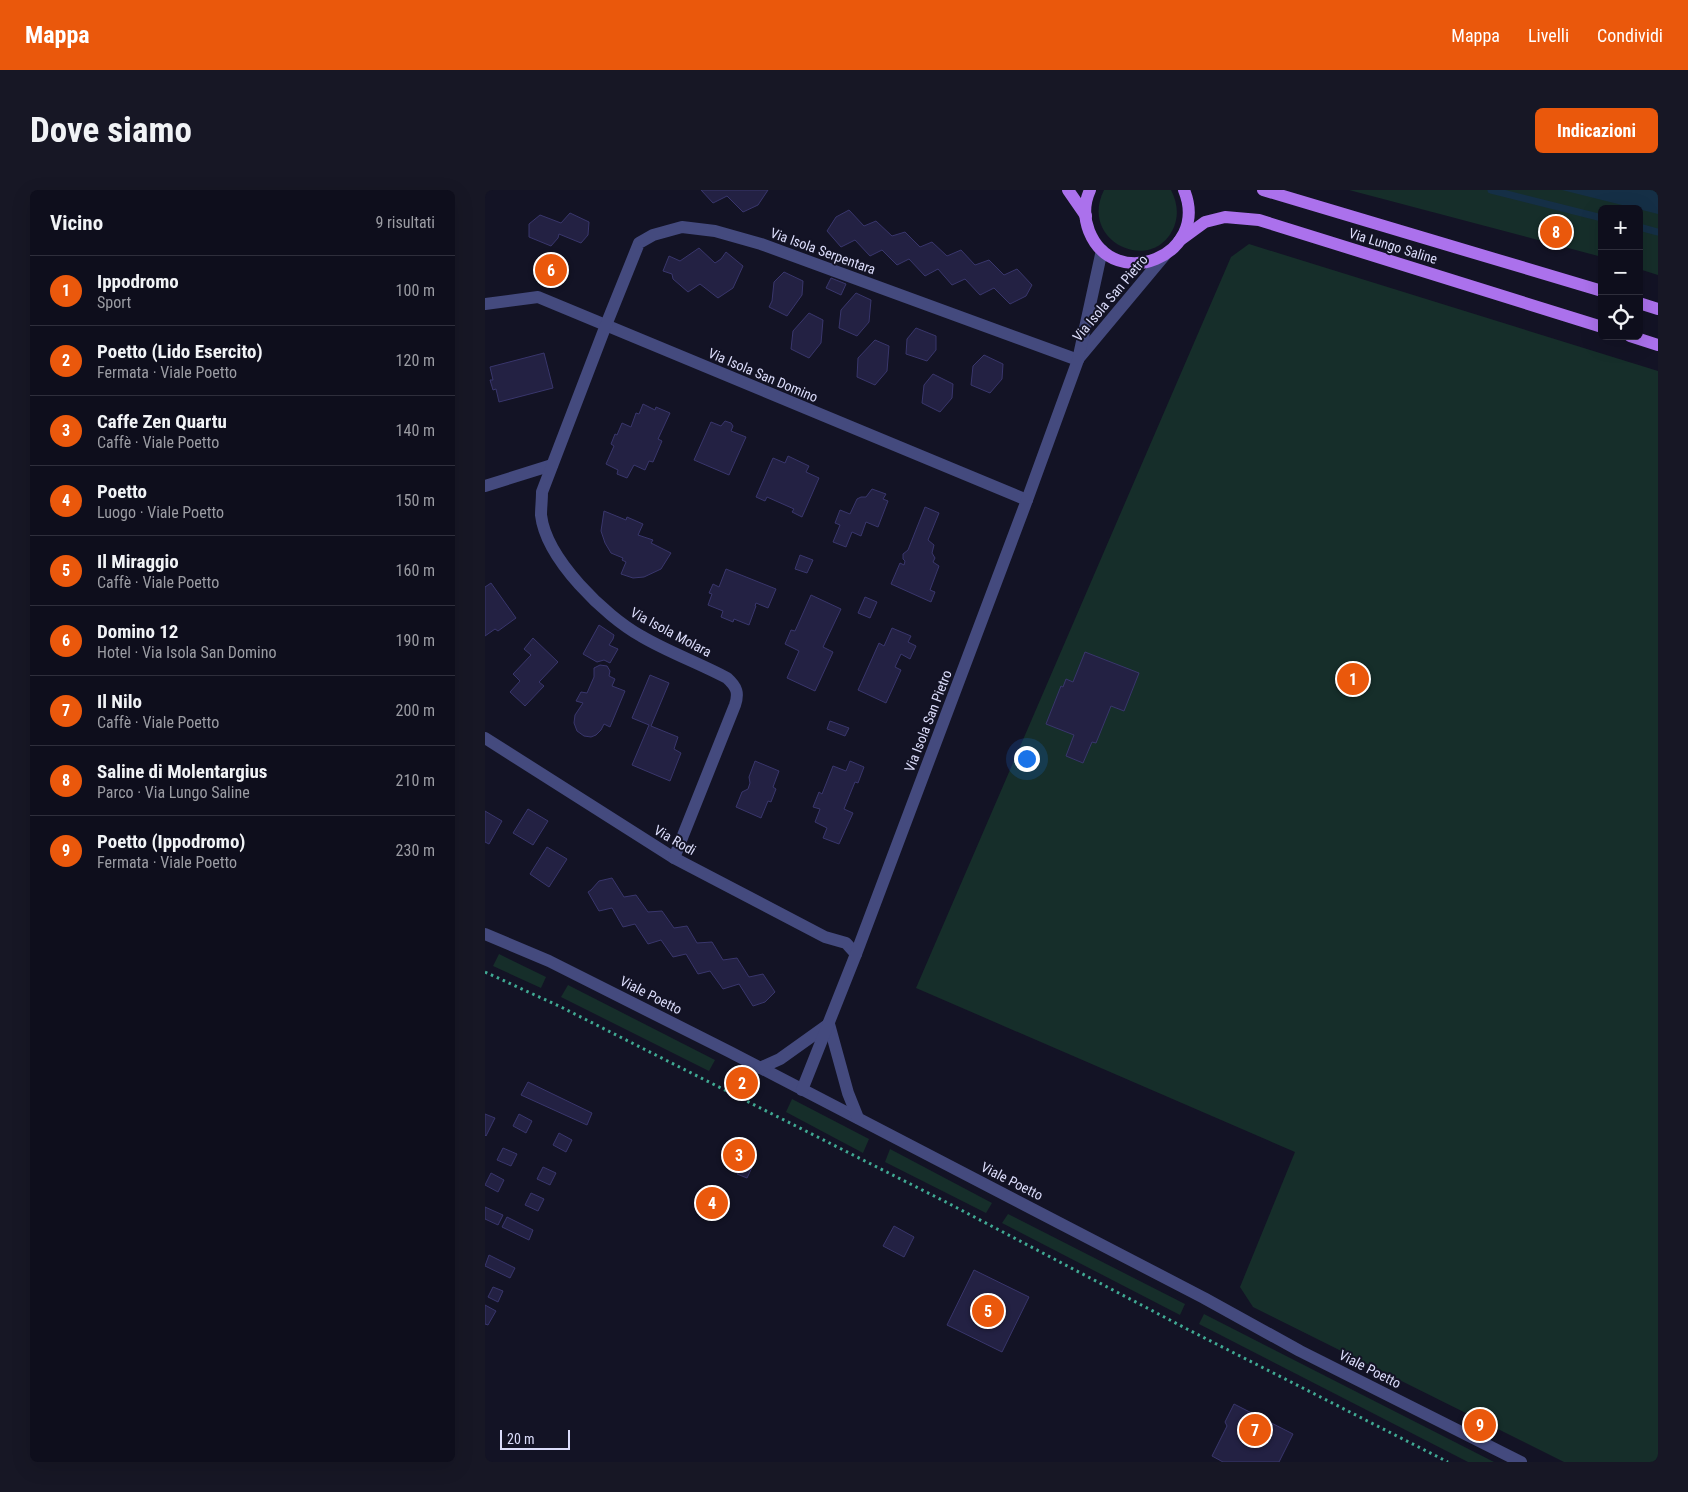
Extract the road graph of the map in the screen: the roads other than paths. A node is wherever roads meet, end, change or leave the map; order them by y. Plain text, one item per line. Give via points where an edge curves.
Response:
1 (1067, 190) edge
2 (1090, 190) edge
3 (1184, 190) edge
4 (1263, 190) edge
5 (1085, 216) junction
6 (1179, 242) junction
7 (1102, 250) junction
8 (1165, 256) junction
9 (1598, 290) edge
10 (485, 304) edge
11 (1643, 304) edge
12 (1658, 309) edge
13 (605, 325) junction
14 (1598, 326) edge
15 (1642, 340) edge
16 (1658, 345) edge
17 (1077, 360) junction
18 (552, 466) junction
19 (485, 486) edge
20 (1027, 500) junction
21 (485, 738) edge
22 (674, 858) junction
23 (485, 934) edge
24 (856, 954) junction
25 (829, 1024) junction
26 (760, 1068) junction
27 (802, 1090) junction
28 (857, 1118) junction
29 (1521, 1462) edge

1 - 5 main road
2 - 5 main road
3 - 6 main road, Via Lungo Saline via 1189,214
4 - 9 main road, Via Lungo Saline
5 - 7 main road via 1091,234
6 - 8 main road, Via Lungo Saline
6 - 14 main road, Via Lungo Saline via 1205,222 1225,217 1259,220
7 - 8 main road, Via Lungo Saline via 1116,259 1133,263
7 - 17 street, Via Isola San Pietro
8 - 17 street, Via Isola San Pietro
10 - 13 street, Via Isola San Domino via 538,297
11 - 12 main road
13 - 17 street, Via Isola Serpentara via 639,243 653,235 682,227 715,231 761,244
13 - 18 street, Via Isola Molara
13 - 20 street, Via Isola San Domino
15 - 16 main road
17 - 20 street, Via Isola San Pietro
18 - 19 street
18 - 22 street, Via Isola Molara via 542,492 541,516 549,539 567,569 591,598 616,620 641,636 727,678 738,695
20 - 24 street, Via Isola San Pietro
21 - 22 street, Via Rodi
22 - 24 street, Via Rodi via 825,937 846,943
23 - 26 street, Viale Poetto via 549,961
24 - 25 street, Via Isola San Pietro
25 - 26 street via 780,1059
25 - 27 street, Via Isola San Pietro
25 - 28 street
26 - 27 street, Viale Poetto
27 - 28 street, Viale Poetto
28 - 29 street, Viale Poetto via 1204,1298 1299,1351

